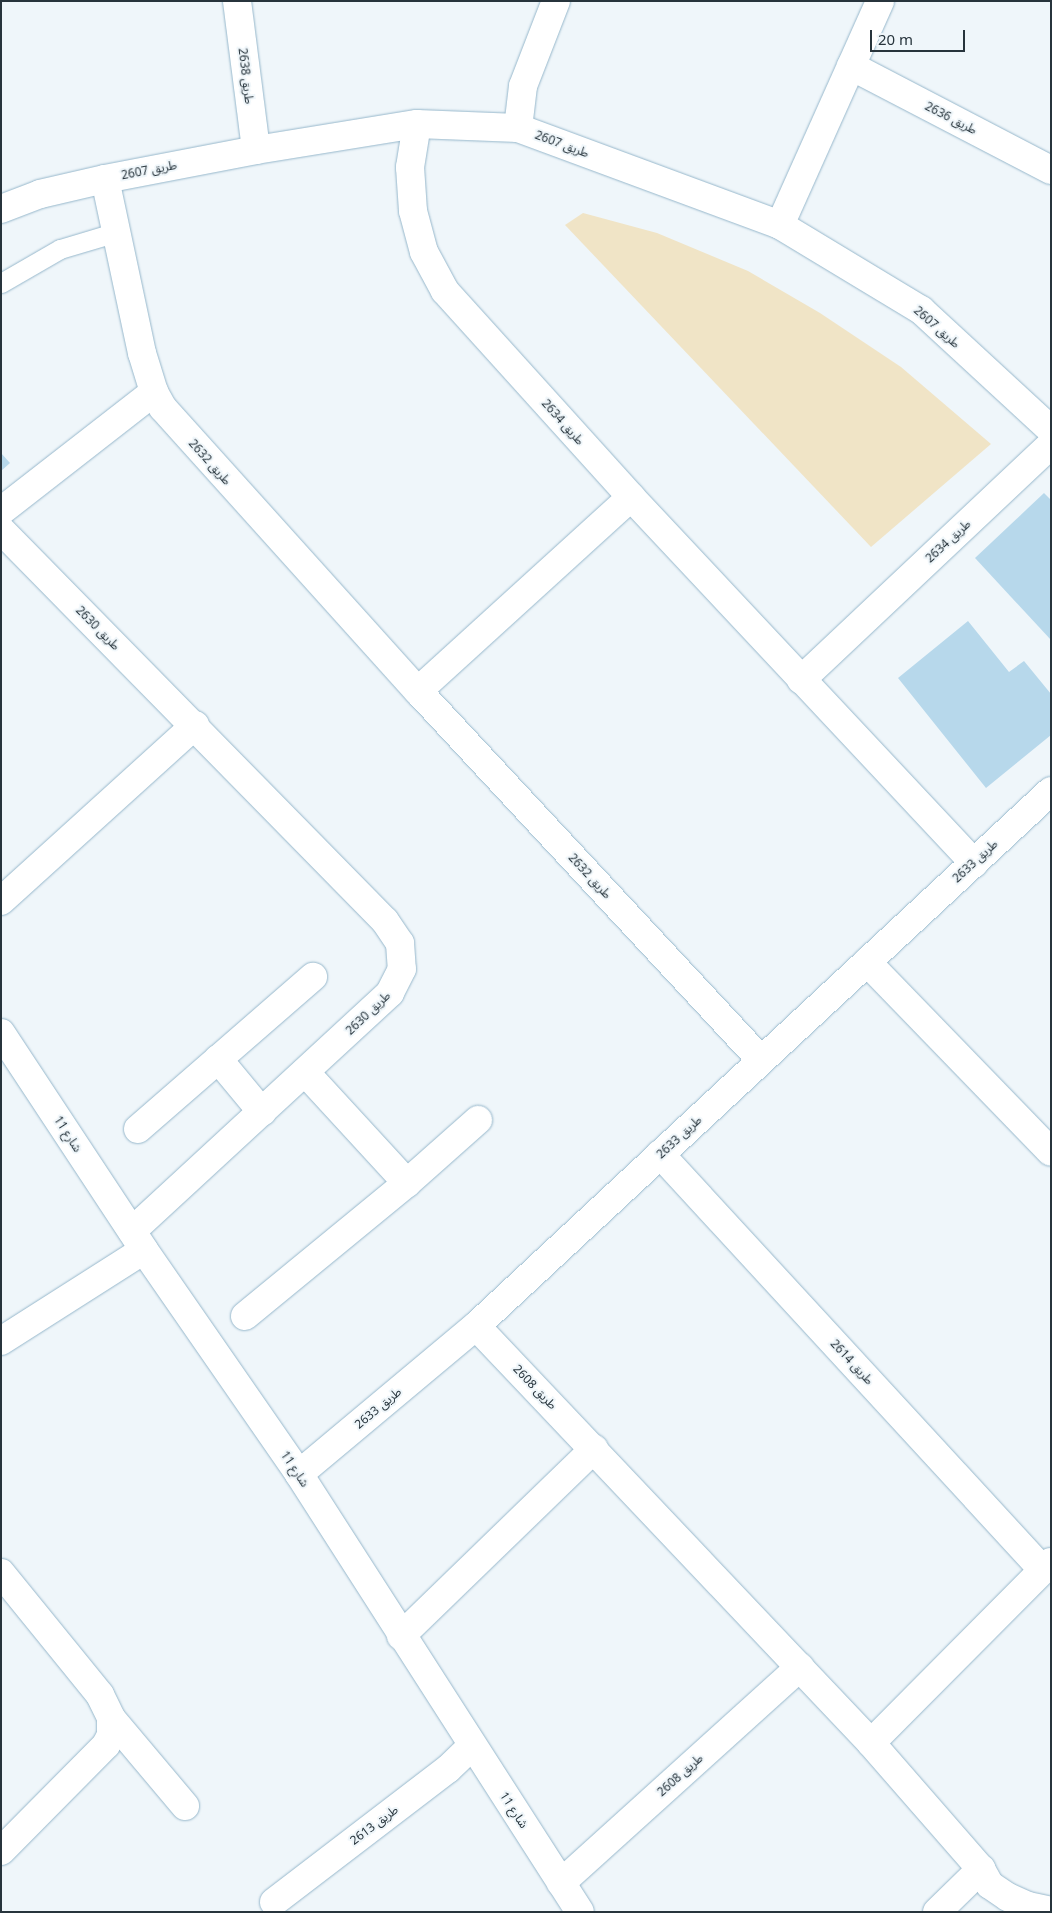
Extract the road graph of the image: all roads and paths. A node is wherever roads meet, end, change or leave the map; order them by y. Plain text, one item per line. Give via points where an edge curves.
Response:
1 (237, 1) edge
2 (556, 1) edge
3 (880, 1) edge
4 (852, 66) junction
5 (418, 124) junction
6 (518, 128) junction
7 (256, 150) junction
8 (1051, 170) edge
9 (105, 179) junction
10 (1, 209) edge
11 (780, 225) junction
12 (117, 232) junction
13 (1, 283) edge
14 (154, 392) junction
15 (1051, 430) edge
16 (1051, 444) edge
17 (631, 497) junction
18 (1, 511) edge
19 (1, 530) edge
20 (801, 680) junction
21 (418, 692) junction
22 (195, 725) junction
23 (1051, 791) edge
24 (974, 863) junction
25 (1, 901) edge
26 (867, 962) junction
27 (312, 977) dead end
28 (1, 1033) edge
29 (218, 1059) junction
30 (761, 1060) junction
31 (305, 1072) junction
32 (262, 1112) junction
33 (478, 1120) dead end
34 (138, 1129) dead end
35 (1051, 1152) edge
36 (660, 1154) junction
37 (407, 1183) junction
38 (138, 1241) junction
39 (245, 1316) dead end
40 (476, 1326) junction
41 (1, 1341) edge
42 (594, 1449) junction
43 (299, 1474) junction
44 (1047, 1566) edge
45 (1, 1573) edge
46 (401, 1636) junction
47 (800, 1667) junction
48 (110, 1718) junction
49 (871, 1743) junction
50 (472, 1746) junction
51 (185, 1806) dead end
52 (1, 1850) edge
53 (981, 1870) junction
54 (561, 1883) junction
55 (274, 1902) dead end
56 (1051, 1911) edge
57 (580, 1912) edge
58 (937, 1912) edge

1 - 7 street, طريق 2638
2 - 6 street via 523,86
3 - 4 street
4 - 8 street, طريق 2636
4 - 11 street
5 - 6 street, طريق 2607
5 - 7 street, طريق 2607
5 - 17 street, طريق 2634 via 410,167 413,211 417,232 433,272 445,291
6 - 11 street, طريق 2607
7 - 9 street, طريق 2607
9 - 10 street, طريق 2607 via 40,194
9 - 12 street, طريق 2632
11 - 15 street, طريق 2607 via 921,310
12 - 13 lane via 60,249
12 - 14 street, طريق 2632 via 142,353
14 - 18 street
14 - 21 street, طريق 2632 via 174,422
16 - 20 street, طريق 2634
17 - 20 street, طريق 2634
17 - 21 street
19 - 22 street, طريق 2630
20 - 24 street, طريق 2634
21 - 30 street, طريق 2632
22 - 25 street
22 - 31 street, طريق 2630 via 386,921 400,943 402,969 390,993
23 - 24 street, طريق 2633
24 - 26 street, طريق 2633
26 - 30 street, طريق 2633
26 - 35 street
27 - 29 street
28 - 38 street, شارع 11
29 - 32 street
29 - 34 street
30 - 36 street, طريق 2633
31 - 32 street, طريق 2630
31 - 37 street
32 - 38 street, طريق 2630
33 - 37 street
36 - 40 street, طريق 2633
36 - 44 street, طريق 2614
37 - 39 street
38 - 41 street, طريق 2630
38 - 43 street, شارع 11
40 - 42 street, طريق 2608
40 - 43 street, طريق 2633
42 - 46 street
42 - 47 street, طريق 2608
43 - 46 street, شارع 11
44 - 49 street, طريق 2614
45 - 48 street via 100,1696
46 - 50 street, شارع 11
47 - 49 street, طريق 2608
47 - 54 street, طريق 2608
48 - 51 street
48 - 52 street via 111,1735 106,1745
49 - 53 street, طريق 2608
50 - 54 street, شارع 11
50 - 55 street, طريق 2613 via 448,1769
53 - 56 street, طريق 2608 via 990,1885 1008,1897
53 - 58 street
54 - 57 street, شارع 11

